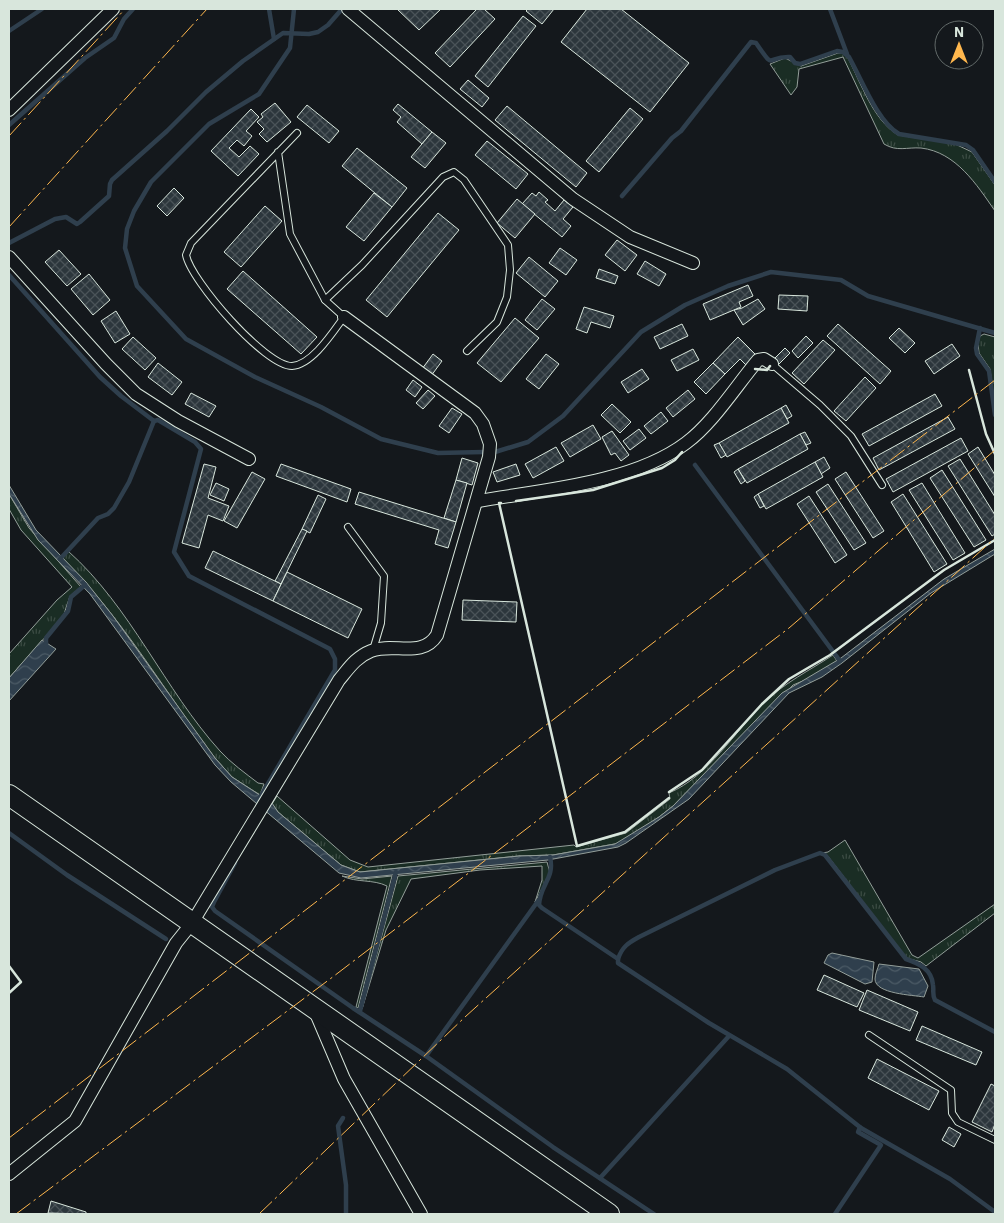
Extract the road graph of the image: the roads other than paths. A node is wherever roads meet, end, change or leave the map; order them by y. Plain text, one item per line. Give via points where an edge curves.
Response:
1 (113, 9) edge
2 (348, 9) edge
3 (9, 110) edge
4 (297, 133) dead end
5 (278, 152) junction
6 (9, 257) edge
7 (693, 264) dead end
8 (324, 300) junction
9 (344, 317) junction
10 (467, 352) dead end
11 (772, 364) joint
12 (249, 459) dead end
13 (882, 486) dead end
14 (478, 501) junction
15 (348, 526) dead end
16 (373, 650) junction
17 (9, 794) edge
18 (192, 923) junction
19 (314, 1008) junction
20 (869, 1035) dead end
21 (995, 1140) edge
22 (9, 1174) edge
23 (421, 1214) edge
24 (609, 1214) edge

1 - 3 street
2 - 7 street via 573,199 630,236
4 - 5 lane
5 - 8 lane via 290,234
5 - 9 lane via 191,243 186,255 187,264 213,301 278,363 292,366 305,361 323,346
6 - 12 street via 136,394
8 - 9 lane
8 - 10 lane via 362,265 443,177 454,172 464,180 508,245 510,270 507,297 497,322
9 - 14 street via 479,419 490,444
11 - 13 lane via 851,436
11 - 14 street via 764,359 758,360 698,433 667,454 624,473 571,486
14 - 16 street via 432,643 422,648
15 - 16 lane via 384,576 381,623
16 - 18 street via 356,659 340,680
17 - 18 main road
18 - 19 main road
18 - 22 street via 176,943 76,1121
19 - 23 street via 344,1079
19 - 24 main road
20 - 21 lane via 951,1090 952,1113 958,1122

